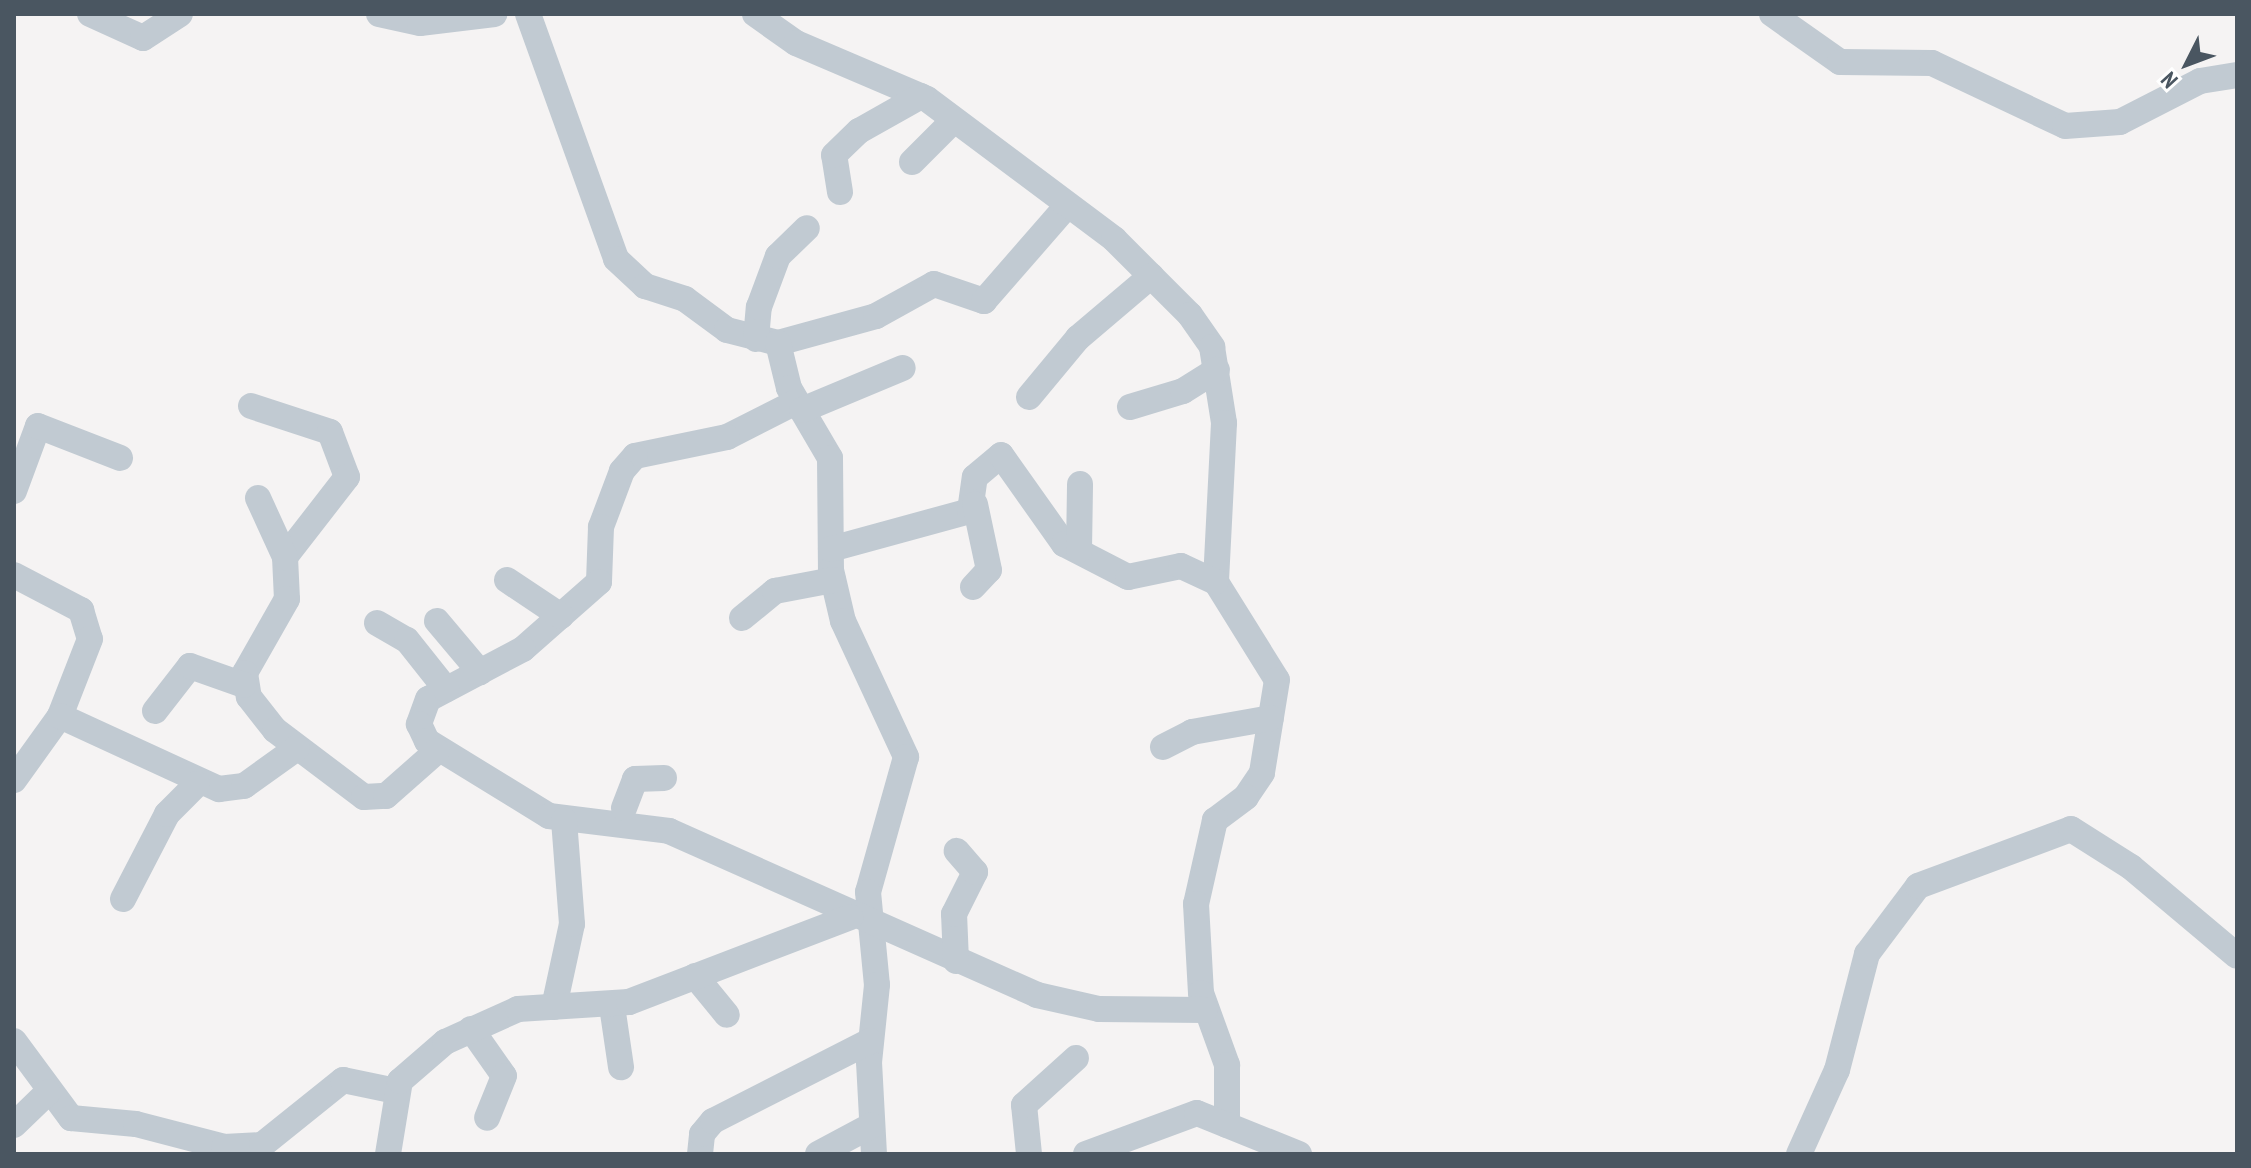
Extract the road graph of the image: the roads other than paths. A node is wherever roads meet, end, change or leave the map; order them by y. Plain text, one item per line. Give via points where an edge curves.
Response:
1 (90, 14) edge
2 (180, 14) edge
3 (379, 14) edge
4 (494, 14) edge
5 (528, 14) edge
6 (755, 14) edge
7 (1772, 14) edge
8 (2237, 75) edge
9 (921, 96) junction
10 (954, 120) junction
11 (912, 162) dead end
12 (840, 192) dead end
13 (1067, 206) junction
14 (807, 228) dead end
15 (1151, 276) junction
16 (767, 341) junction
17 (903, 368) dead end
18 (1217, 370) junction
19 (1029, 397) dead end
20 (251, 406) dead end
21 (799, 406) junction
22 (1130, 407) dead end
23 (120, 458) dead end
24 (1080, 484) dead end
25 (14, 491) edge
26 (258, 498) dead end
27 (975, 504) junction
28 (831, 549) junction
29 (1079, 550) junction
30 (285, 557) junction
31 (14, 575) edge
32 (507, 580) dead end
33 (833, 580) junction
34 (1216, 582) junction
35 (973, 587) dead end
36 (561, 616) junction
37 (742, 618) dead end
38 (437, 621) dead end
39 (377, 623) dead end
40 (480, 672) junction
41 (244, 685) junction
42 (446, 689) junction
43 (155, 711) dead end
44 (60, 716) junction
45 (1271, 718) junction
46 (1163, 747) dead end
47 (297, 748) junction
48 (437, 751) junction
49 (664, 778) dead end
50 (14, 780) edge
51 (197, 784) junction
52 (622, 816) junction
53 (564, 820) junction
54 (957, 851) dead end
55 (123, 899) dead end
56 (859, 921) junction
57 (2237, 956) edge
58 (956, 961) junction
59 (695, 976) junction
60 (612, 1006) junction
61 (554, 1007) junction
62 (1205, 1010) junction
63 (727, 1015) dead end
64 (471, 1029) junction
65 (14, 1041) edge
66 (870, 1041) junction
67 (1076, 1058) dead end
68 (621, 1067) dead end
69 (396, 1091) junction
70 (48, 1092) junction
71 (487, 1118) dead end
72 (14, 1125) edge
73 (872, 1125) junction
74 (1227, 1125) junction
75 (1257, 1148) edge
76 (244, 1151) edge
77 (388, 1154) edge
78 (700, 1154) edge
79 (818, 1154) edge
80 (874, 1154) edge
81 (1029, 1154) edge
82 (1086, 1154) edge
83 (1299, 1154) edge
84 (1799, 1154) edge

1 - 2 street via 143,38
3 - 4 street via 420,23
5 - 16 street via 616,259 645,286 672,292 727,330
6 - 9 street via 796,43
7 - 8 street via 1840,62 1932,63 2065,126 2120,122 2200,81
9 - 10 street
9 - 12 street via 844,143 832,171
10 - 11 street
10 - 13 street
13 - 15 street
13 - 16 street via 984,301 934,284 876,316
14 - 16 street via 778,256
15 - 18 street via 1203,330
15 - 19 street via 1078,338
16 - 21 street
17 - 21 street
18 - 22 street via 1183,391
18 - 34 street via 1224,423
20 - 30 street via 318,424 330,432 346,466 341,489
21 - 28 street via 830,458
21 - 36 street via 727,437 635,456 622,471 601,527 599,582
23 - 25 street via 38,426
24 - 29 street
26 - 30 street
27 - 28 street via 961,516
27 - 29 street via 975,477 1001,455 1052,536
27 - 35 street via 989,570
28 - 33 street
29 - 34 street via 1128,577 1181,566
30 - 41 street via 287,599
31 - 44 street via 66,600 89,623
32 - 36 street
33 - 37 street via 775,591
33 - 56 street via 843,621 906,757
34 - 45 street via 1273,664
36 - 40 street
38 - 40 street
39 - 42 street via 407,640
40 - 42 street
41 - 43 street via 190,666
41 - 47 street via 258,710
42 - 48 street via 420,711 419,724
44 - 50 street
44 - 51 street
45 - 46 street via 1192,732
45 - 62 street via 1257,787 1209,832 1195,919
47 - 48 street via 375,799
47 - 51 street via 232,790
48 - 53 street via 496,789
49 - 52 street via 635,779
51 - 55 street via 167,814
52 - 53 street
52 - 56 street via 669,831
53 - 61 street via 572,924
54 - 58 street via 975,872 954,914
56 - 58 street
56 - 59 street
56 - 66 street via 877,985
57 - 84 street via 2131,867 2071,829 1918,886 1867,954 1837,1070
58 - 62 street via 1069,1004
59 - 60 street
59 - 63 street
60 - 61 street
60 - 68 street
61 - 64 street via 518,1009
62 - 74 street via 1227,1065
64 - 69 street via 413,1066
64 - 71 street via 504,1076
65 - 70 street
66 - 73 street
66 - 78 street via 713,1121 702,1134
67 - 81 street via 1024,1105
69 - 76 street via 343,1080 276,1135
69 - 77 street
70 - 72 street
70 - 76 street via 71,1118 136,1124
73 - 79 street
73 - 80 street
74 - 75 street
74 - 82 street via 1181,1115
75 - 83 street

